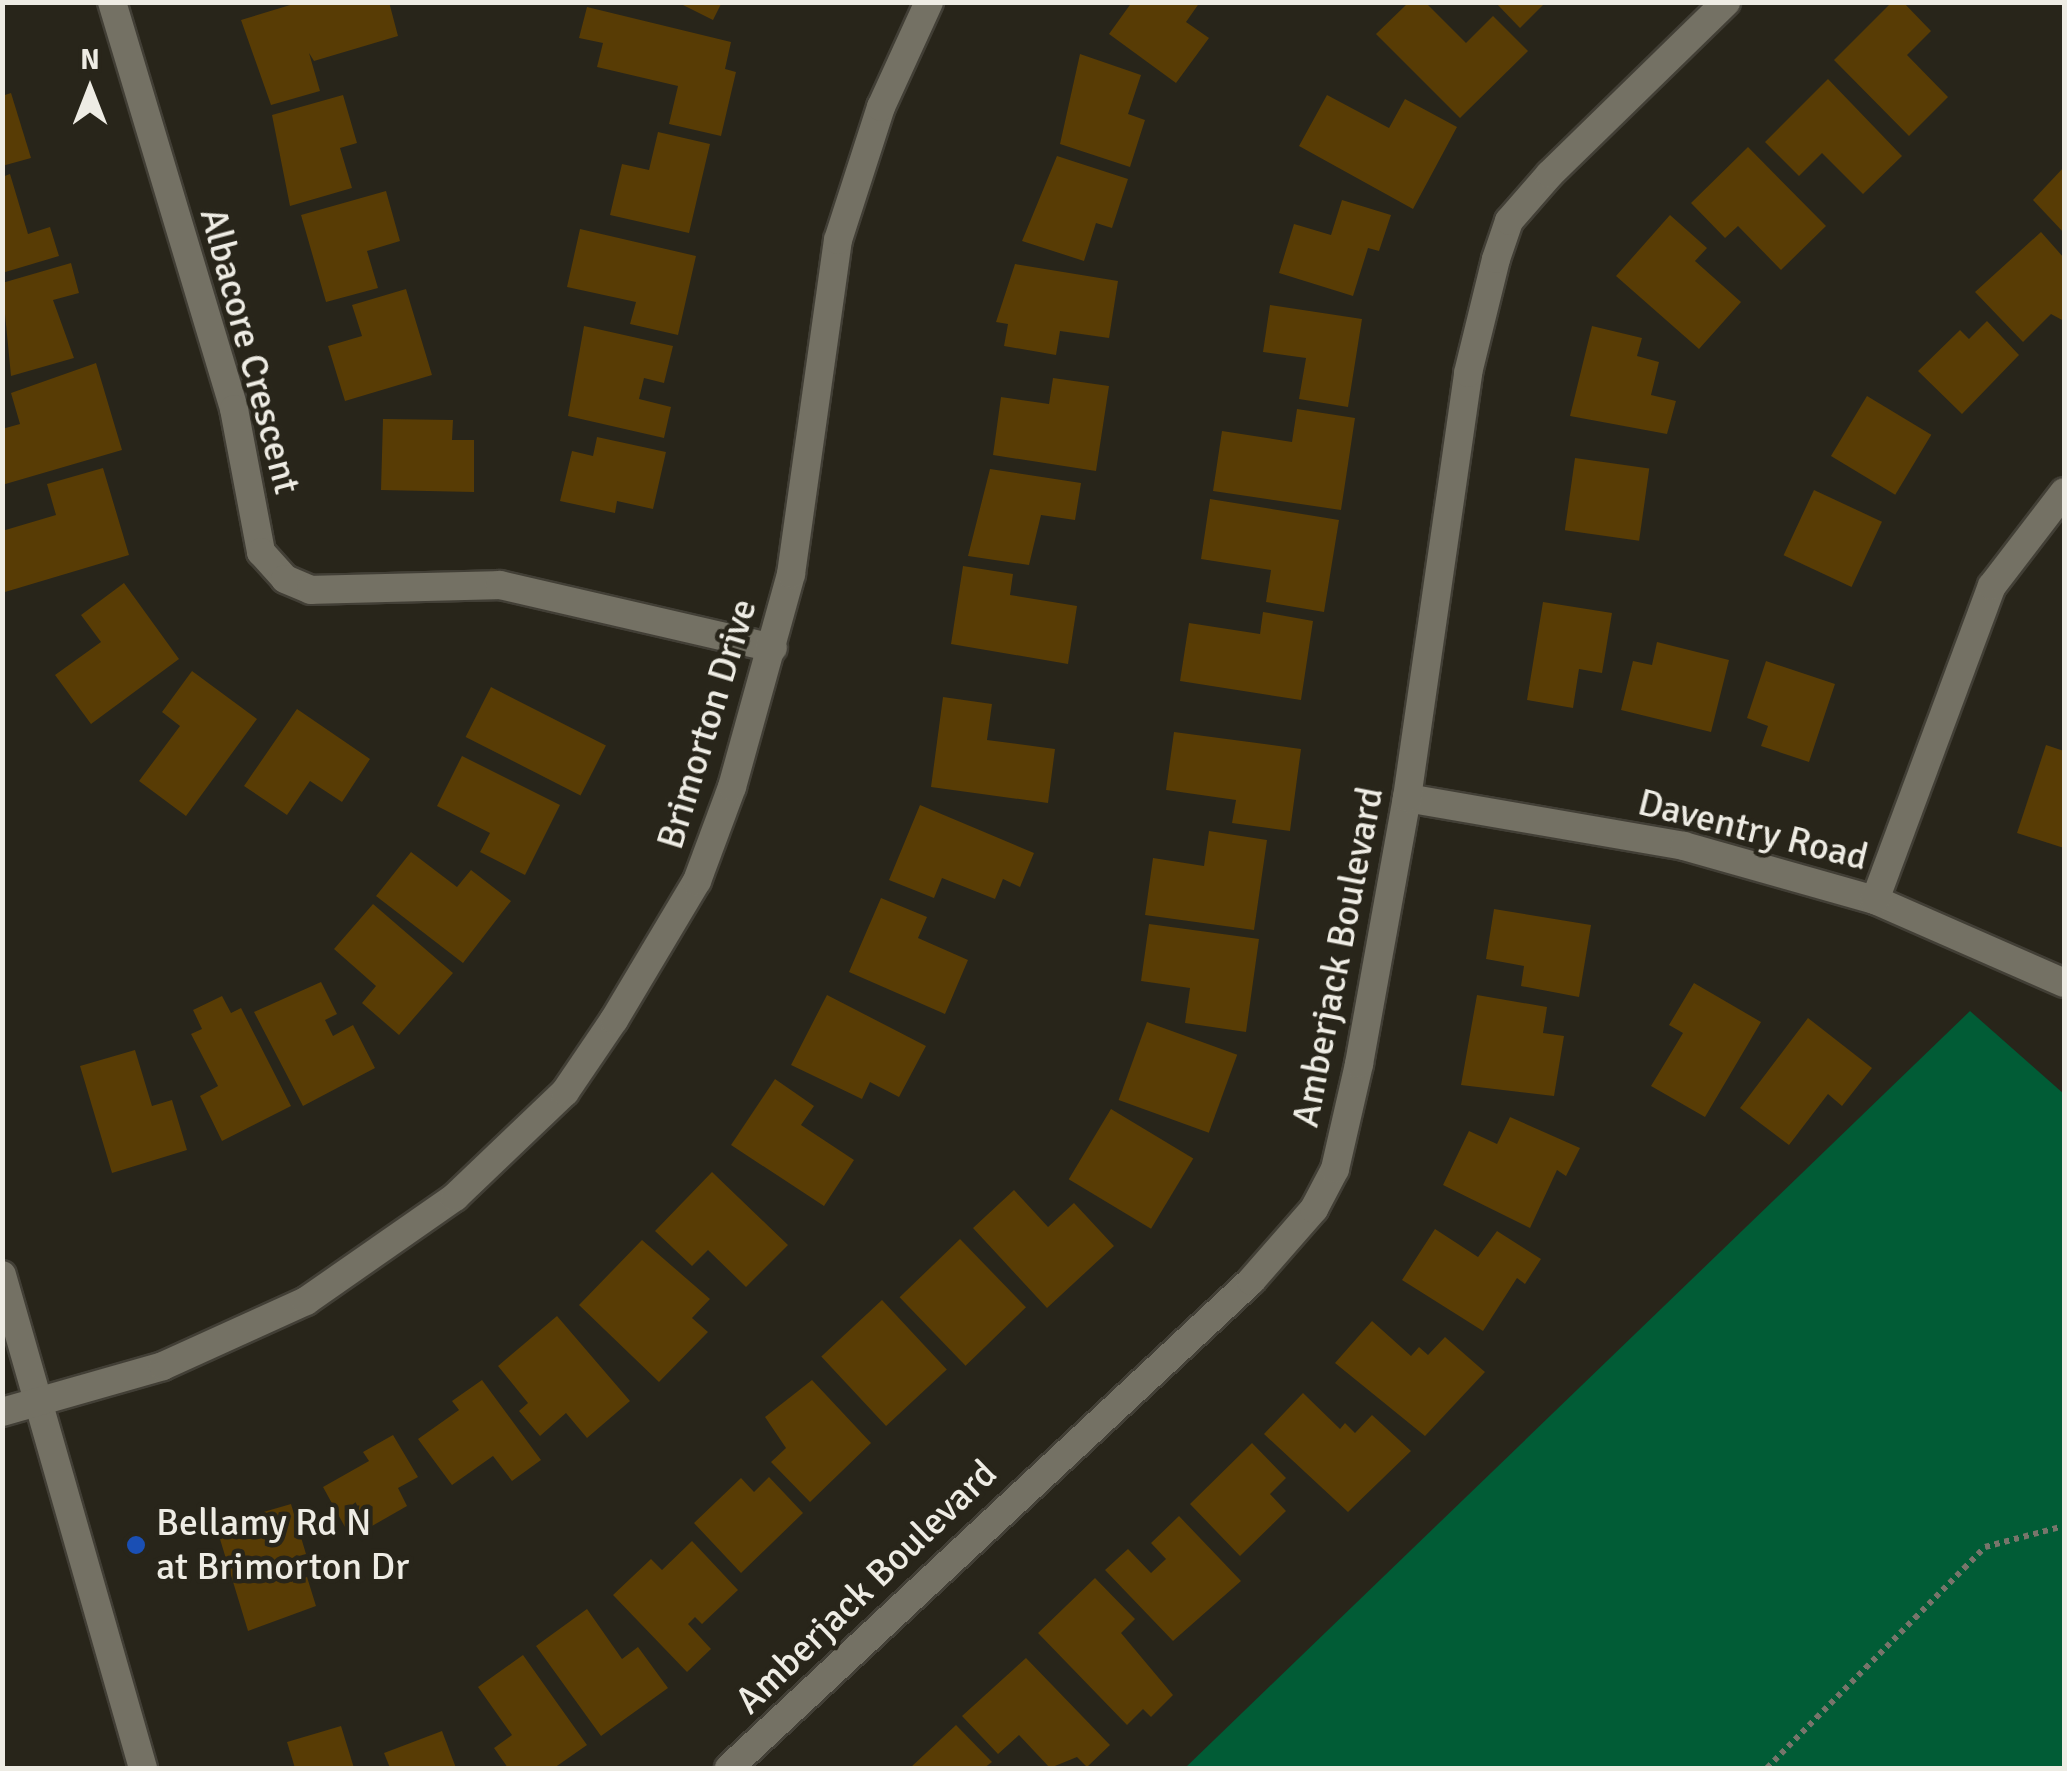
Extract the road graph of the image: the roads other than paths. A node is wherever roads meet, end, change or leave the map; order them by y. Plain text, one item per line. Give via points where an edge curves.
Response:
1 (112, 2) edge
2 (929, 2) edge
3 (1726, 2) edge
4 (2064, 492) edge
5 (774, 648) junction
6 (1407, 798) junction
7 (1875, 900) junction
8 (2064, 983) edge
9 (2, 1276) edge
10 (39, 1401) junction
11 (2, 1412) edge
12 (143, 1768) edge
13 (729, 1768) edge

1 - 5 street, Albacore Crescent via 234,409 260,552 286,579 311,590 500,585
2 - 5 street, Brimorton Drive via 882,106 838,240
3 - 6 street, Amberjack Boulevard via 1509,220 1468,373
4 - 7 street via 1992,586
5 - 10 street, Brimorton Drive via 697,880 565,1092 456,1197 306,1302 163,1366
6 - 7 street, Daventry Road via 1684,846
6 - 13 street, Amberjack Boulevard via 1335,1169 1314,1209 1251,1281
7 - 8 street, Daventry Road
9 - 10 street
10 - 11 street, Brimorton Drive
10 - 12 street

